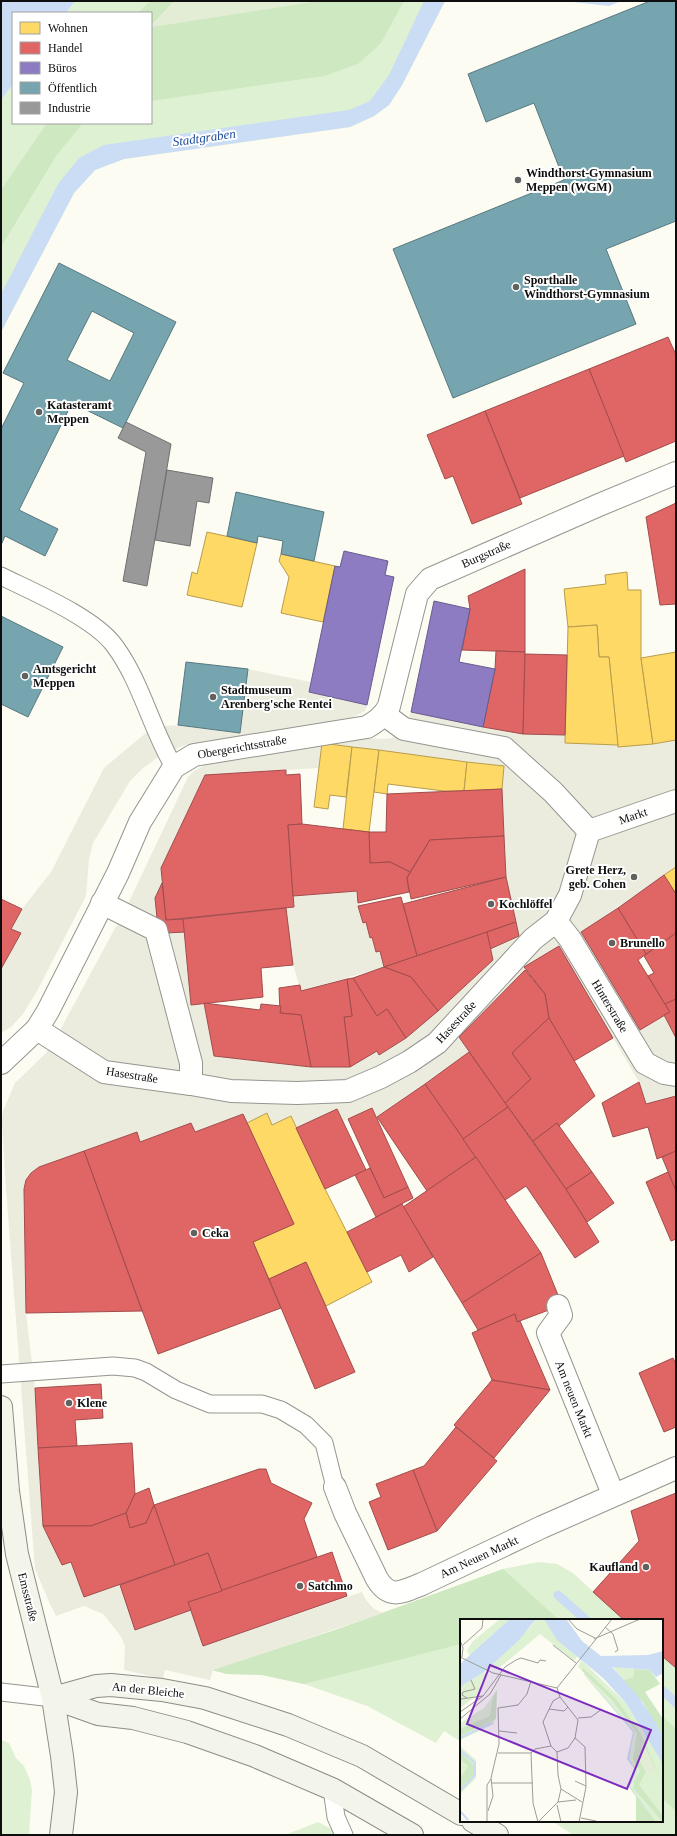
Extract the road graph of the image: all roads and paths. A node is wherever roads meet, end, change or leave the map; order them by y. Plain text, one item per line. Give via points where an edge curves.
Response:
1 (676, 473) edge
2 (1, 576) edge
3 (384, 715) junction
4 (174, 767) junction
5 (676, 801) edge
6 (589, 831) junction
7 (102, 904) junction
8 (556, 921) junction
9 (37, 1029) junction
10 (1, 1063) edge
11 (676, 1075) edge
12 (191, 1084) junction
13 (558, 1306) dead end
14 (1, 1374) edge
15 (1, 1407) edge
16 (676, 1468) edge
17 (335, 1487) joint
18 (613, 1494) junction
19 (1, 1692) edge
20 (53, 1698) junction
21 (332, 1789) junction
22 (460, 1813) edge
23 (475, 1822) edge
24 (61, 1835) edge
25 (344, 1835) edge
26 (412, 1835) edge
27 (497, 1835) edge

1 - 3 street, Burgstraße via 430,579 417,594 389,706
2 - 4 lane via 89,622 113,644 130,671 153,727
3 - 4 street, Obergerichtsstraße via 367,726 194,755
3 - 6 street via 404,729 504,748 553,792
4 - 7 street, Obergerichtsstraße via 140,822
5 - 6 street, Markt
6 - 8 street, Hasestraße via 570,895
7 - 9 street, Obergerichtsstraße
7 - 12 street via 156,930 191,1063
8 - 11 street, Hinterstraße via 570,939 645,1063 664,1073
8 - 12 street, Hasestraße via 533,939 436,1043 381,1077 348,1090 297,1093 231,1091
9 - 10 street, Obergerichtsstraße
9 - 12 street, Hasestraße via 104,1072
13 - 18 street, Am neuen Markt via 561,1315 548,1333
14 - 17 lane via 113,1366 135,1368 176,1390 210,1404 262,1404 281,1410 306,1425 324,1444
15 - 20 street, Emsstraße via 8,1491 17,1554
16 - 18 street, Am Neuen Markt
17 - 18 street, Am Neuen Markt via 377,1579 388,1592 404,1591 422,1584
19 - 20 lane
20 - 21 street via 98,1714 133,1718 187,1732 255,1756
20 - 22 street, An der Bleiche via 96,1686 111,1685 162,1690 205,1698 288,1725 362,1756
20 - 24 street, Emsstraße via 65,1785
21 - 25 lane via 336,1817
21 - 26 street
23 - 27 street

